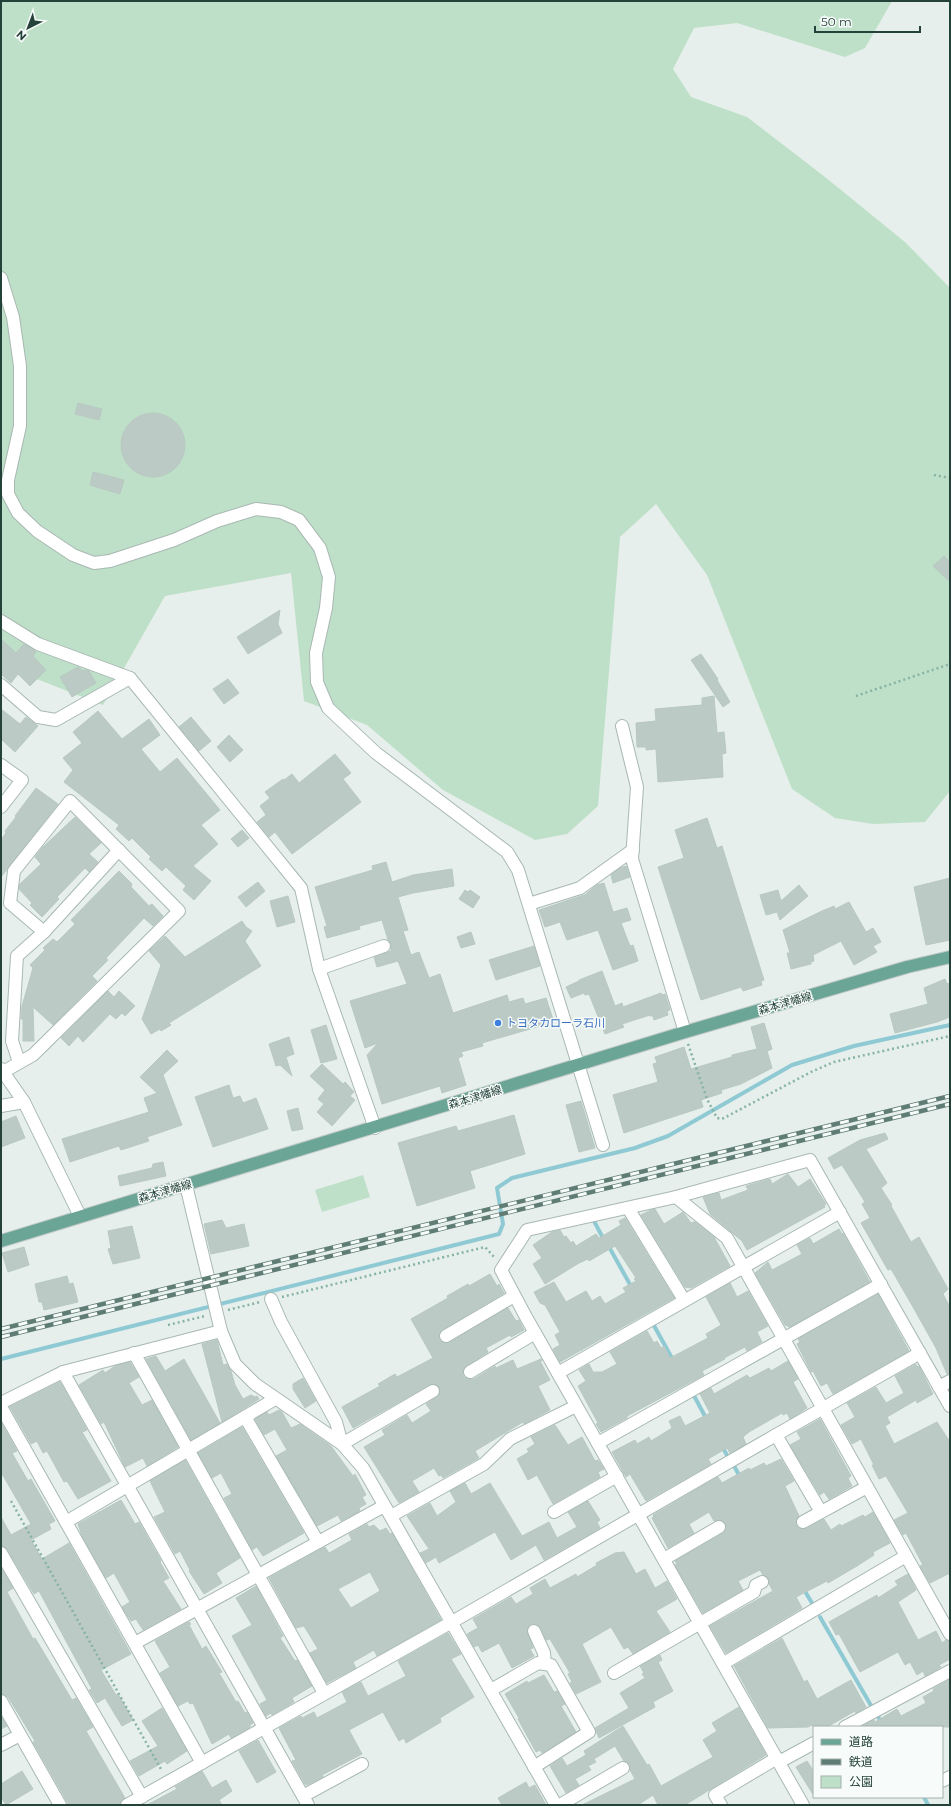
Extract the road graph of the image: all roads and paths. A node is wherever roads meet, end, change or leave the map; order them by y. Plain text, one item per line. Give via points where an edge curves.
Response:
1 (1, 278) edge
2 (934, 475) dead end
3 (950, 478) edge
4 (1, 621) edge
5 (950, 664) edge
6 (130, 678) junction
7 (1, 685) edge
8 (856, 696) dead end
9 (622, 726) dead end
10 (1, 765) edge
11 (1, 808) edge
12 (119, 850) junction
13 (633, 850) junction
14 (529, 904) junction
15 (44, 932) junction
16 (384, 946) dead end
17 (950, 957) edge
18 (319, 969) junction
19 (685, 1032) junction
20 (950, 1036) edge
21 (19, 1062) junction
22 (578, 1064) junction
23 (2, 1071) edge
24 (24, 1102) junction
25 (1, 1106) edge
26 (375, 1128) junction
27 (603, 1145) dead end
28 (186, 1185) junction
29 (676, 1197) junction
30 (628, 1208) junction
31 (840, 1212) junction
32 (80, 1216) junction
33 (1, 1241) edge
34 (503, 1267) junction
35 (743, 1267) junction
36 (881, 1284) junction
37 (514, 1296) junction
38 (271, 1299) junction
39 (684, 1300) junction
40 (217, 1313) junction
41 (168, 1325) dead end
42 (221, 1331) junction
43 (535, 1333) junction
44 (446, 1336) dead end
45 (783, 1338) junction
46 (134, 1353) junction
47 (920, 1353) junction
48 (63, 1372) junction
49 (470, 1372) dead end
50 (558, 1373) junction
51 (945, 1384) edge
52 (433, 1391) dead end
53 (275, 1399) junction
54 (1, 1403) edge
55 (576, 1406) junction
56 (950, 1406) edge
57 (1, 1407) edge
58 (824, 1408) junction
59 (245, 1417) junction
60 (776, 1434) junction
61 (598, 1443) junction
62 (342, 1444) junction
63 (188, 1450) junction
64 (617, 1476) junction
65 (128, 1486) junction
66 (867, 1487) junction
67 (11, 1501) dead end
68 (388, 1511) junction
69 (554, 1512) dead end
70 (821, 1512) junction
71 (639, 1515) junction
72 (66, 1522) junction
73 (803, 1522) dead end
74 (719, 1527) dead end
75 (318, 1542) junction
76 (1, 1553) edge
77 (906, 1556) junction
78 (664, 1559) junction
79 (258, 1575) junction
80 (762, 1582) dead end
81 (197, 1608) junction
82 (452, 1622) junction
83 (701, 1623) junction
84 (534, 1631) dead end
85 (950, 1634) edge
86 (135, 1643) junction
87 (724, 1663) junction
88 (545, 1664) junction
89 (950, 1671) edge
90 (614, 1673) dead end
91 (491, 1690) junction
92 (324, 1693) junction
93 (1, 1701) edge
94 (847, 1726) edge
95 (264, 1728) junction
96 (20, 1735) junction
97 (813, 1743) edge
98 (1, 1745) edge
99 (778, 1760) junction
100 (202, 1763) junction
101 (362, 1764) dead end
102 (534, 1767) junction
103 (623, 1768) dead end
104 (168, 1782) junction
105 (142, 1797) junction
106 (306, 1801) edge
107 (60, 1805) edge
108 (127, 1805) edge
109 (556, 1805) edge
110 (560, 1805) edge
111 (721, 1805) edge
112 (803, 1805) edge

1 - 14 street via 13,317 20,366 20,426 8,480 8,494 18,514 37,531 73,554 94,563 174,540 217,521 256,509 281,512 299,520 320,548 329,577 326,608 316,653 318,682 328,708 376,753 507,852 518,870
2 - 3 path
4 - 6 street via 38,644
5 - 8 path
6 - 7 street via 56,720 38,717
6 - 18 street via 301,888
9 - 13 street via 637,787
10 - 11 street via 22,780
12 - 15 street
12 - 15 street via 70,801 14,871 10,902
12 - 21 street via 178,910 34,1055
13 - 14 street via 580,888
13 - 19 street via 632,859
14 - 22 street
15 - 21 street via 17,956 12,1041
16 - 18 street
17 - 19 main road, 森本津幡線 via 907,967
18 - 26 street
19 - 20 path via 708,1102 717,1118 722,1119 834,1062
19 - 22 main road, 森本津幡線
21 - 23 street
22 - 26 main road, 森本津幡線
22 - 27 street
23 - 24 street
24 - 25 street
24 - 32 street
26 - 28 main road, 森本津幡線
28 - 32 main road, 森本津幡線
28 - 40 street
29 - 30 street
29 - 31 street via 810,1160
29 - 35 street via 727,1238
30 - 34 street via 527,1230
30 - 39 street
31 - 35 street
31 - 36 street
32 - 33 main road, 森本津幡線
34 - 37 street via 501,1270
34 - 38 path via 485,1248
35 - 39 street
35 - 45 street
36 - 45 street
36 - 47 street
37 - 43 street
37 - 44 street
38 - 40 path
38 - 62 street via 336,1422
39 - 50 street
40 - 41 path
40 - 42 street
42 - 46 street
42 - 53 street via 235,1364
43 - 49 street
43 - 50 street
45 - 58 street
45 - 61 street
46 - 48 street
46 - 63 street
47 - 51 street
47 - 58 street
48 - 54 street
48 - 65 street
50 - 55 street
51 - 56 street
52 - 62 street
53 - 59 street
53 - 62 street via 307,1418
55 - 61 street
55 - 68 street via 510,1439 484,1464
57 - 72 street
58 - 60 street
58 - 66 street
59 - 63 street
59 - 75 street
60 - 70 street
60 - 71 street
61 - 64 street
62 - 68 street via 363,1468
63 - 65 street
63 - 79 street
64 - 69 street
64 - 71 street
65 - 72 street
65 - 81 street
66 - 70 street
66 - 77 street
67 - 104 path
68 - 75 street
68 - 82 street
70 - 73 street
71 - 78 street
71 - 82 street
72 - 86 street
74 - 78 street
75 - 79 street
76 - 105 street
77 - 85 street
77 - 87 street
78 - 83 street
79 - 81 street
79 - 92 street
80 - 83 street via 756,1585 754,1592
81 - 86 street
81 - 95 street
82 - 91 street
82 - 92 street
83 - 87 street
83 - 90 street
84 - 88 street via 544,1654
86 - 100 street
87 - 99 street
88 - 91 street via 538,1663
88 - 102 street via 551,1665 589,1732
89 - 94 street
91 - 102 street
92 - 95 street
93 - 96 street
95 - 100 street
95 - 106 street
96 - 98 street
96 - 107 street
97 - 99 street
99 - 111 street via 715,1795
99 - 112 street
100 - 104 street
101 - 106 street
102 - 109 street
103 - 110 street
104 - 105 street
105 - 108 street

